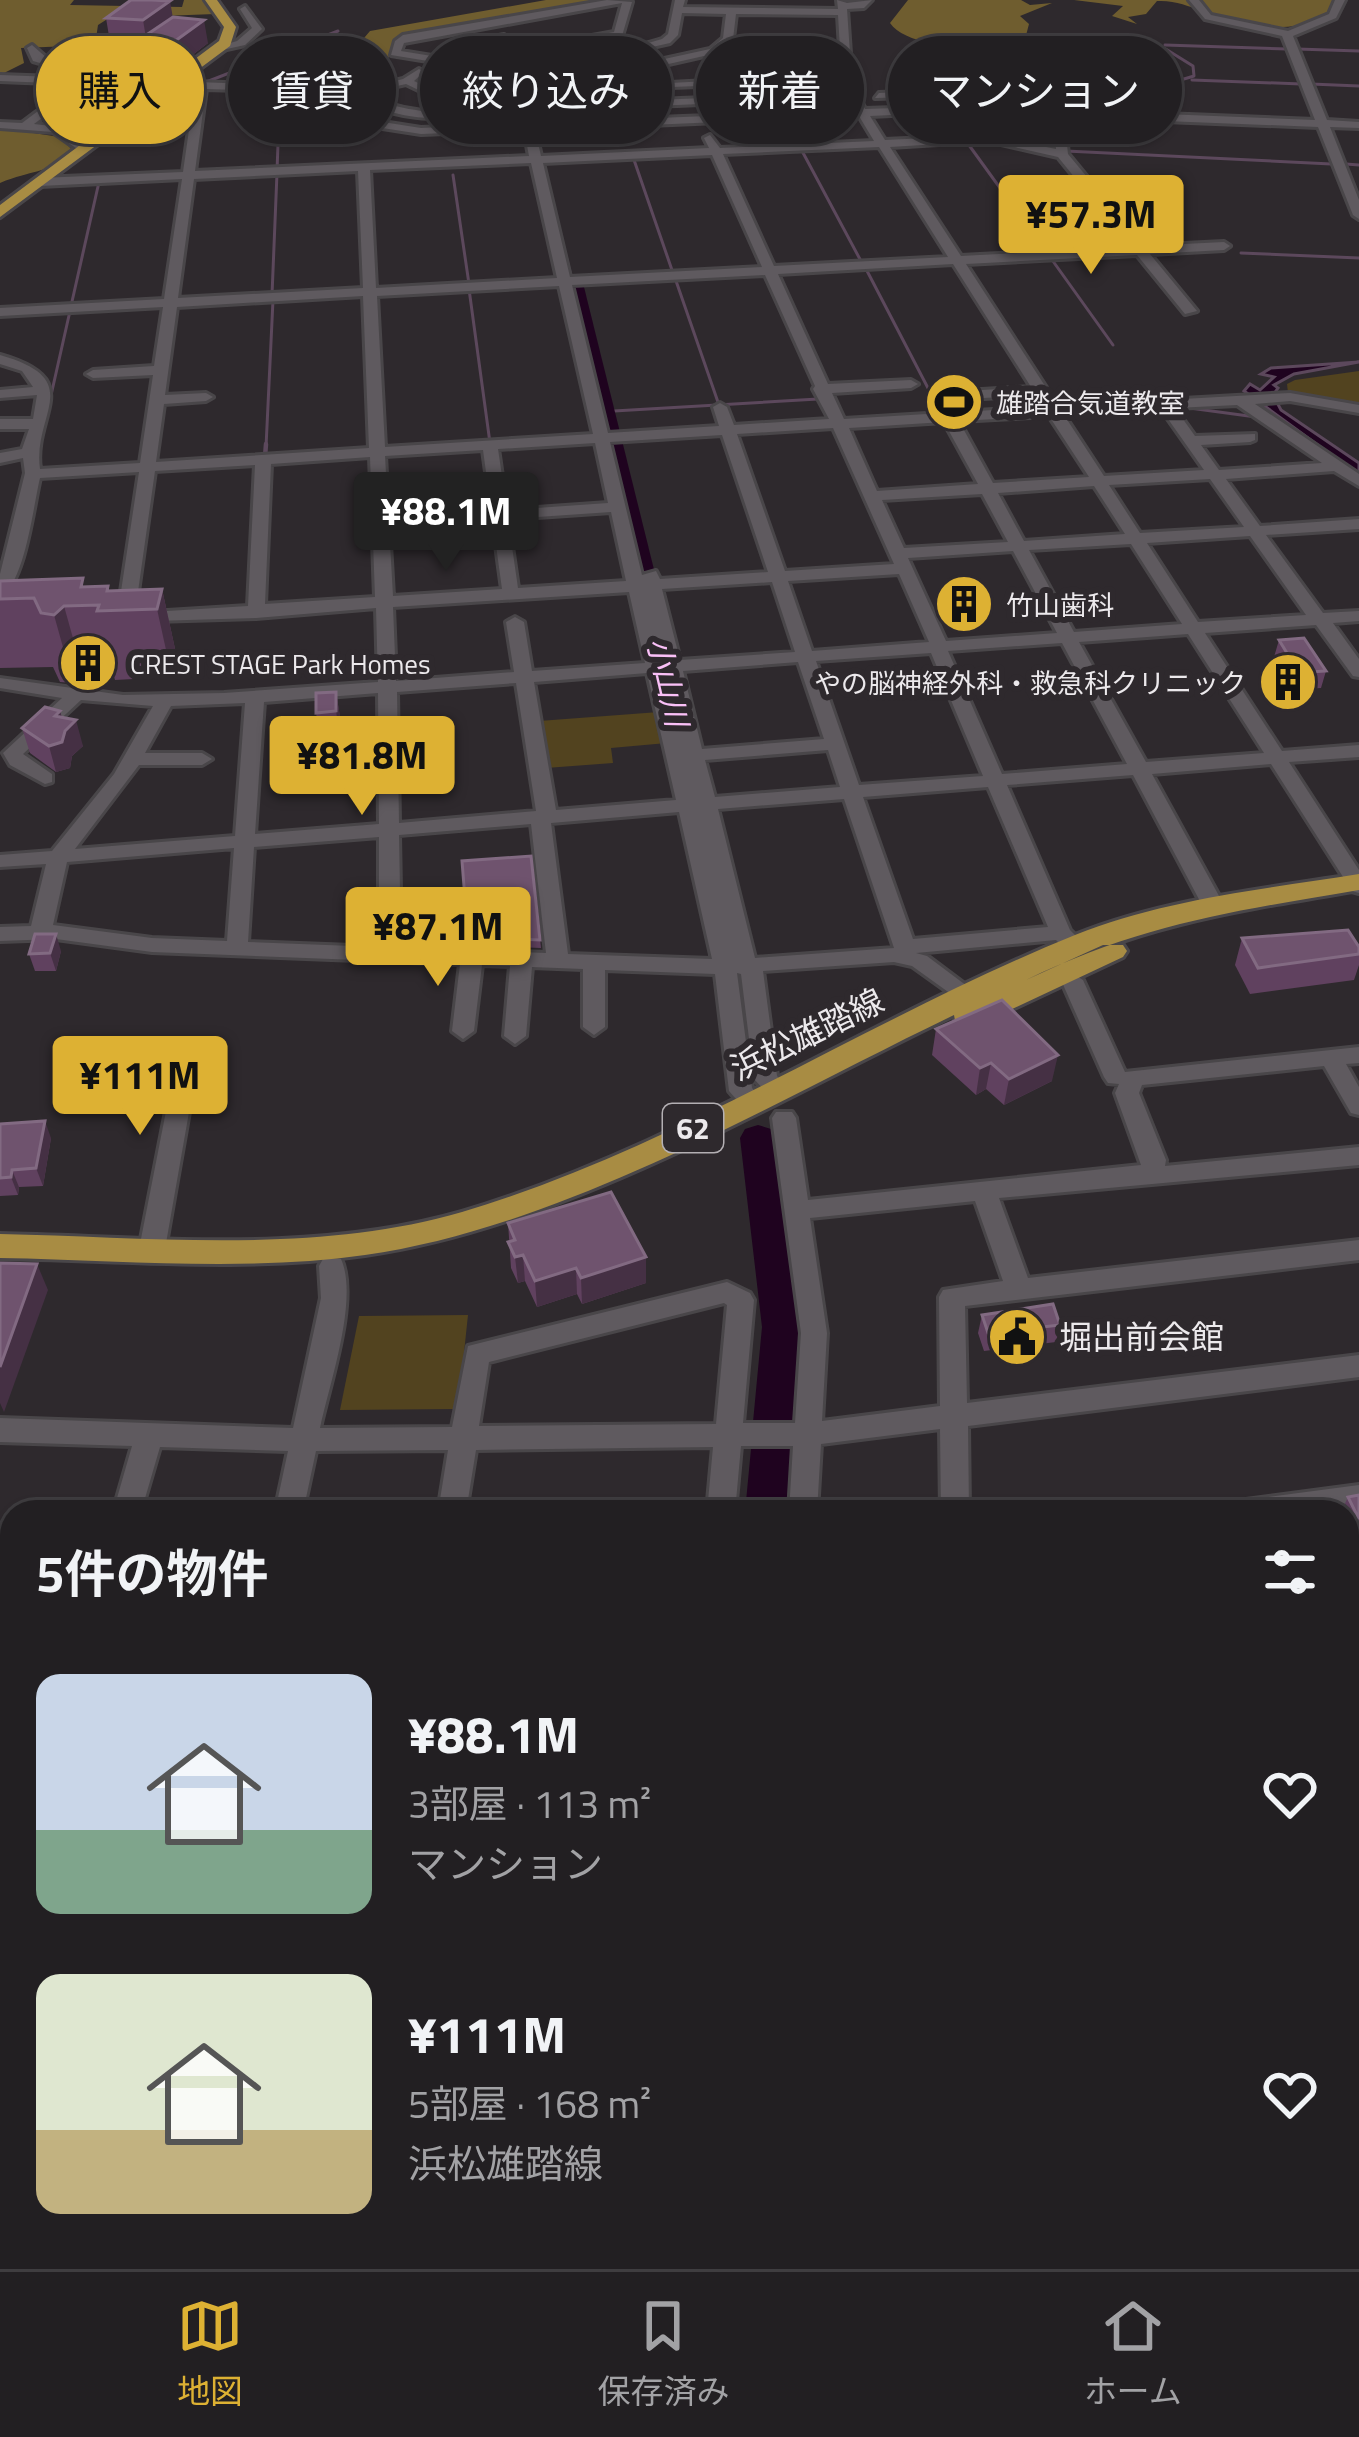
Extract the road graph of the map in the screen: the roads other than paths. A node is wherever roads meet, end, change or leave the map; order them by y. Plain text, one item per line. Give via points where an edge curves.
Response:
1 (211, 0) edge
2 (624, 0) edge
3 (867, 0) edge
4 (1194, 0) edge
5 (1340, 0) edge
6 (679, 5) edge
7 (786, 6) edge
8 (843, 6) edge
9 (245, 9) dead end
10 (731, 11) junction
11 (439, 32) junction
12 (525, 34) dead end
13 (1288, 34) junction
14 (441, 36) edge
15 (514, 36) edge
16 (608, 36) edge
17 (671, 36) edge
18 (784, 36) edge
19 (845, 36) edge
20 (32, 47) dead end
21 (217, 50) junction
22 (36, 52) edge
23 (420, 57) edge
24 (204, 60) edge
25 (672, 62) edge
26 (420, 70) edge
27 (0, 78) edge
28 (36, 79) edge
29 (407, 81) junction
30 (204, 87) edge
31 (420, 88) edge
32 (420, 115) edge
33 (864, 116) edge
34 (36, 118) edge
35 (1182, 118) edge
36 (0, 124) edge
37 (1322, 124) junction
38 (26, 125) junction
39 (1359, 125) edge
40 (420, 129) edge
41 (91, 144) edge
42 (193, 144) edge
43 (534, 144) edge
44 (713, 144) edge
45 (880, 144) junction
46 (888, 144) edge
47 (1010, 144) edge
48 (1061, 144) edge
49 (83, 150) junction
50 (716, 152) junction
51 (1062, 154) junction
52 (540, 160) junction
53 (62, 166) junction
54 (364, 168) junction
55 (189, 169) junction
56 (40, 182) junction
57 (0, 212) edge
58 (1359, 214) edge
59 (1224, 246) dead end
60 (1141, 250) junction
61 (956, 260) junction
62 (769, 270) junction
63 (572, 281) junction
64 (260, 282) dead end
65 (371, 292) junction
66 (172, 295) junction
67 (1190, 310) dead end
68 (0, 313) edge
69 (0, 359) edge
70 (162, 370) junction
71 (93, 374) dead end
72 (910, 383) dead end
73 (820, 388) junction
74 (44, 390) junction
75 (1038, 391) junction
76 (0, 394) edge
77 (966, 395) dead end
78 (206, 397) dead end
79 (158, 400) junction
80 (1245, 400) junction
81 (1165, 405) junction
82 (720, 407) dead end
83 (1359, 409) edge
84 (1052, 412) junction
85 (949, 417) junction
86 (837, 423) junction
87 (0, 424) edge
88 (39, 424) junction
89 (728, 430) junction
90 (1250, 437) dead end
91 (610, 438) junction
92 (1191, 441) junction
93 (490, 445) junction
94 (29, 452) junction
95 (378, 452) junction
96 (0, 458) edge
97 (263, 460) junction
98 (616, 462) junction
99 (1338, 466) junction
100 (148, 467) junction
101 (33, 474) junction
102 (1215, 474) junction
103 (1359, 481) edge
104 (1102, 482) junction
105 (987, 489) junction
106 (870, 496) junction
107 (1324, 505) dead end
108 (618, 507) junction
109 (500, 514) junction
110 (1350, 525) edge
111 (1256, 531) junction
112 (1138, 538) junction
113 (1017, 546) junction
114 (898, 561) junction
115 (777, 577) junction
116 (645, 585) junction
117 (0, 592) edge
118 (512, 596) junction
119 (385, 604) junction
120 (256, 614) junction
121 (1359, 616) edge
122 (105, 618) edge
123 (126, 618) junction
124 (1320, 620) junction
125 (515, 622) dead end
126 (1195, 629) junction
127 (1066, 638) junction
128 (939, 647) junction
129 (804, 657) junction
130 (664, 667) junction
131 (1359, 672) edge
132 (527, 677) junction
133 (0, 683) edge
134 (384, 688) junction
135 (77, 694) junction
136 (255, 697) junction
137 (164, 702) junction
138 (835, 744) junction
139 (1359, 751) edge
140 (694, 754) junction
141 (134, 758) junction
142 (1276, 758) junction
143 (202, 759) dead end
144 (1136, 769) junction
145 (45, 778) dead end
146 (995, 780) junction
147 (851, 791) junction
148 (697, 803) junction
149 (543, 816) junction
150 (390, 829) junction
151 (245, 841) junction
152 (58, 856) junction
153 (0, 861) edge
154 (1358, 888) edge
155 (1213, 905) junction
156 (40, 931) junction
157 (1, 938) edge
158 (1068, 939) junction
159 (237, 948) junction
160 (904, 951) junction
161 (390, 954) junction
162 (472, 957) junction
163 (522, 959) junction
164 (558, 961) junction
165 (594, 962) junction
166 (739, 968) junction
167 (1072, 980) dead end
168 (975, 1003) junction
169 (593, 1027) dead end
170 (463, 1030) dead end
171 (515, 1036) dead end
172 (188, 1054) dead end
173 (1359, 1055) edge
174 (1331, 1058) junction
175 (1115, 1077) dead end
176 (771, 1103) junction
177 (1359, 1107) edge
178 (1359, 1156) edge
179 (1154, 1171) junction
180 (984, 1192) junction
181 (798, 1210) junction
182 (0, 1246) edge
183 (152, 1249) junction
184 (1359, 1250) edge
185 (0, 1264) edge
186 (332, 1266) junction
187 (1018, 1290) junction
188 (1359, 1366) edge
189 (953, 1416) junction
190 (0, 1430) edge
191 (808, 1434) junction
192 (149, 1435) junction
193 (728, 1436) junction
194 (463, 1438) junction
195 (304, 1440) junction
196 (130, 1500) edge
197 (292, 1500) edge
198 (454, 1500) edge
199 (722, 1500) edge
200 (804, 1500) edge
201 (955, 1500) edge

1 - 21 main road via 231,30
2 - 11 street
2 - 16 street via 618,34
3 - 8 street
4 - 13 street via 1208,17
5 - 13 street via 1333,16
6 - 10 street
6 - 17 street
7 - 8 street
7 - 10 street
7 - 18 street
8 - 19 street
9 - 21 street via 257,29
10 - 25 street via 729,35 718,48
11 - 14 street
11 - 23 street via 401,39 395,53
12 - 15 street
13 - 37 street
20 - 22 street
21 - 24 main road
26 - 29 street
27 - 28 street
29 - 31 street
29 - 32 street via 355,92 389,111
30 - 40 street via 292,90 354,121
33 - 45 street
34 - 38 street
35 - 37 street
36 - 38 street
37 - 39 street
37 - 58 street
38 - 49 street via 56,129
41 - 49 main road
42 - 55 street
43 - 52 street
44 - 50 street
45 - 46 street
45 - 50 street
45 - 61 street
47 - 51 street
48 - 51 street
49 - 53 main road
50 - 52 street
50 - 62 street
51 - 60 street
52 - 54 street
52 - 63 street
53 - 55 street
53 - 56 main road
54 - 55 street
54 - 65 street
55 - 56 street
55 - 66 street
56 - 57 main road
59 - 60 street
60 - 61 street
60 - 67 street
61 - 62 street
61 - 75 street
62 - 63 street
62 - 73 street
63 - 65 street
63 - 91 street
64 - 66 street
65 - 66 street
65 - 95 street
66 - 68 street
66 - 70 street
69 - 74 street via 27,368
70 - 71 street
70 - 79 street
72 - 73 street
73 - 86 street
74 - 76 street
74 - 88 street
75 - 77 street
75 - 84 street
78 - 79 street
79 - 100 street
80 - 81 street
80 - 83 street
80 - 99 street
81 - 84 street
81 - 92 street
82 - 89 street
84 - 85 street
84 - 104 street
85 - 86 street
85 - 105 street
86 - 89 street
86 - 106 street
87 - 88 street
88 - 94 street
89 - 91 street
89 - 115 street
90 - 92 street
91 - 93 street
91 - 98 street
92 - 102 street
93 - 95 street
93 - 109 street
94 - 96 street
94 - 101 street
95 - 97 street
95 - 119 street
97 - 100 street
97 - 120 street
98 - 108 street
98 - 116 street
99 - 102 street
99 - 103 street
100 - 101 street
100 - 123 street
101 - 117 street
102 - 104 street
102 - 111 street
104 - 105 street
104 - 112 street
105 - 106 street
105 - 113 street
106 - 114 street
107 - 110 street
108 - 109 street
108 - 116 street
109 - 118 street
110 - 111 street
111 - 112 street
111 - 124 street
112 - 113 street
112 - 126 street
113 - 114 street
113 - 127 street
114 - 115 street
114 - 128 street
115 - 116 street
115 - 129 street
116 - 118 street
116 - 130 street
118 - 119 street
119 - 120 street
119 - 134 street
120 - 123 street
121 - 124 street
122 - 123 street
124 - 126 street
124 - 131 street
125 - 132 street
126 - 127 street
126 - 142 street
127 - 128 street
127 - 144 street
128 - 129 street
128 - 146 street
129 - 130 street
129 - 138 street
130 - 132 street
130 - 140 street
130 - 148 street
132 - 134 street
132 - 149 street
133 - 135 street
134 - 136 street
134 - 150 street
135 - 137 street
135 - 145 street via 14,754
136 - 137 street
136 - 151 street
137 - 141 street
138 - 140 street
138 - 147 street
139 - 142 street
140 - 148 street
141 - 143 street
141 - 152 street
142 - 144 street
142 - 154 street
144 - 146 street
144 - 155 street
146 - 147 street
146 - 158 street
147 - 148 street
147 - 160 street
148 - 149 street
148 - 166 street
149 - 150 street
149 - 164 street
150 - 151 street
150 - 161 street
151 - 152 street
151 - 159 street
152 - 153 street
152 - 156 street
154 - 155 main road, 浜松雄踏線 / 62
154 - 168 main road, 浜松雄踏線 / 62 via 1165,934
155 - 158 main road, 浜松雄踏線 / 62
156 - 157 street
156 - 159 street
158 - 160 street
158 - 168 main road, 浜松雄踏線 / 62
159 - 161 street
160 - 166 street
160 - 168 street
161 - 162 street
162 - 163 street
162 - 170 street
163 - 164 street
163 - 171 street
164 - 165 street
165 - 166 street
165 - 169 street
166 - 176 street via 741,1090
167 - 175 street
168 - 176 main road, 浜松雄踏線 / 62
168 - 186 main road, 浜松雄踏線 / 62 via 559,1212 449,1246
172 - 183 street
173 - 174 street
174 - 177 street
174 - 179 street via 1133,1078 1126,1093
176 - 181 street
176 - 183 main road, 浜松雄踏線 / 62 via 551,1195 445,1228 299,1250
178 - 179 street
179 - 180 street
180 - 181 street
180 - 187 street
181 - 191 street via 814,1333
182 - 183 main road, 浜松雄踏線 / 62
184 - 187 street
185 - 186 main road, 浜松雄踏線 / 62
186 - 195 street via 334,1298
187 - 189 street via 952,1297
188 - 189 street
189 - 191 street
189 - 201 street
190 - 192 street
191 - 193 street
191 - 200 street
192 - 195 street
192 - 196 street
193 - 194 street
193 - 194 street via 741,1300 727,1292 476,1354
193 - 199 street
194 - 195 street
194 - 198 street
195 - 197 street

